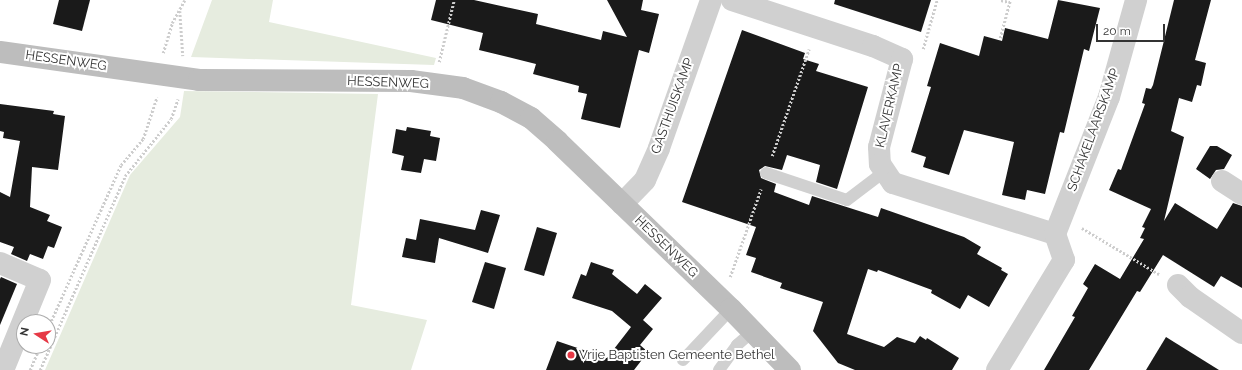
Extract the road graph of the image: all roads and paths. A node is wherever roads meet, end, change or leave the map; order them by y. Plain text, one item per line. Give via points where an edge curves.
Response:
1 (185, 0) edge
2 (454, 0) edge
3 (711, 0) edge
4 (732, 0) edge
5 (937, 0) edge
6 (1001, 0) edge
7 (1136, 0) edge
8 (1010, 1) edge
9 (180, 11) dead end
10 (1000, 38) dead end
11 (0, 52) edge
12 (902, 59) junction
13 (434, 84) junction
14 (143, 139) dead end
15 (141, 152) dead end
16 (885, 171) junction
17 (766, 173) dead end
18 (1222, 181) dead end
19 (1242, 194) edge
20 (622, 204) junction
21 (1059, 226) junction
22 (0, 263) edge
23 (1178, 286) joint
24 (731, 309) junction
25 (54, 314) edge
26 (753, 331) junction
27 (1242, 333) edge
28 (37, 354) edge
29 (683, 360) dead end
30 (3, 370) edge
31 (30, 370) edge
32 (40, 370) edge
33 (719, 370) edge
34 (790, 370) edge
35 (997, 370) edge

1 - 9 path
2 - 13 path
3 - 20 street, GASTHUISKAMP via 659,148 645,180
4 - 12 street, KLAVERKAMP via 874,46
5 - 12 path via 923,50
6 - 8 path
7 - 21 street, SCHAKELAARSKAMP via 1109,97
8 - 10 path
11 - 13 main road, HESSENWEG via 199,80 411,81
12 - 16 street, KLAVERKAMP via 879,147 880,164
13 - 20 main road, HESSENWEG via 463,88 500,102 531,118
14 - 25 path via 121,165
15 - 32 path via 125,176
16 - 17 lane via 847,200
16 - 21 street, KLAVERKAMP via 892,183
18 - 19 street
20 - 24 main road, HESSENWEG
21 - 23 path
21 - 35 street via 1064,260
22 - 30 street via 40,280
23 - 27 street
24 - 26 main road, HESSENWEG
24 - 29 lane
26 - 33 lane via 738,345
26 - 34 main road, HESSENWEG
28 - 31 path

